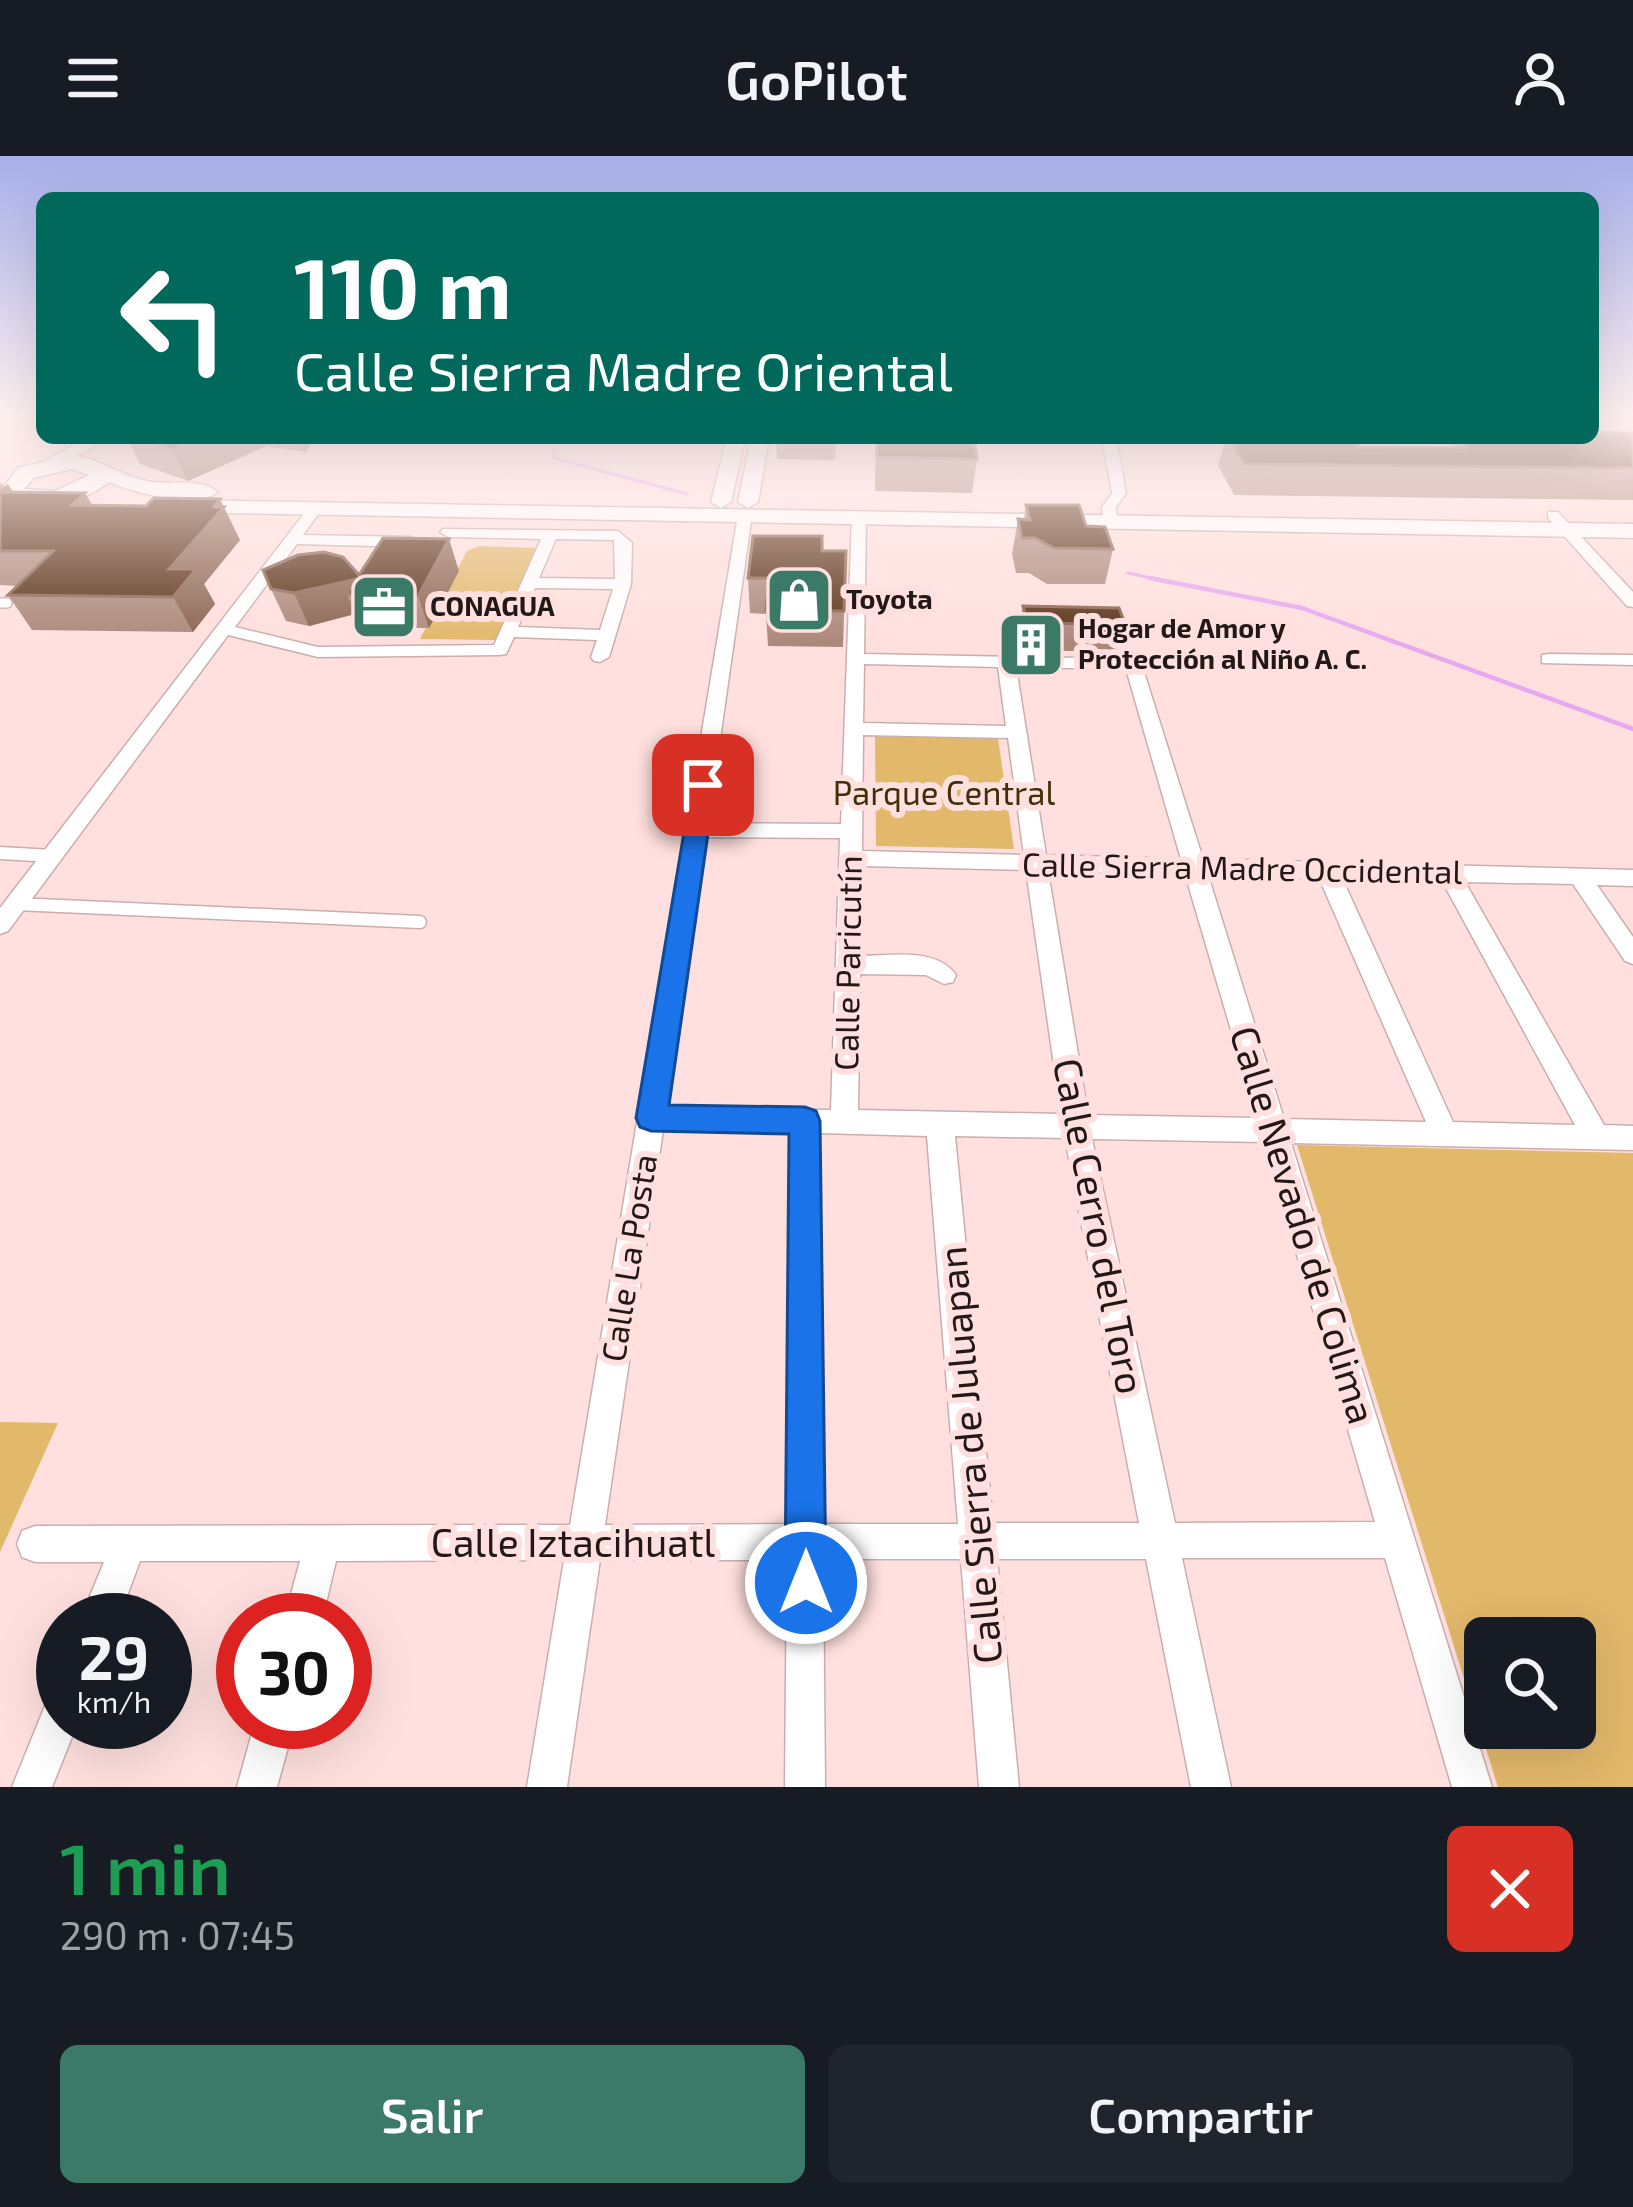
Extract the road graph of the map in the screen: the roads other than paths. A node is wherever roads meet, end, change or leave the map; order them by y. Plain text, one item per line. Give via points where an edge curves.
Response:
1 (68, 491) edge
2 (151, 491) edge
3 (738, 491) edge
4 (743, 491) edge
5 (1119, 491) edge
6 (17, 500) edge
7 (188, 502) junction
8 (738, 506) junction
9 (662, 507) junction
10 (315, 509) junction
11 (1110, 514) junction
12 (1633, 516) edge
13 (859, 517) junction
14 (453, 521) junction
15 (1561, 522) junction
16 (1633, 531) edge
17 (292, 539) junction
18 (548, 539) junction
19 (421, 542) edge
20 (529, 583) junction
21 (623, 584) junction
22 (1633, 602) edge
23 (224, 629) junction
24 (508, 632) junction
25 (607, 634) junction
26 (600, 657) dead end
27 (856, 659) junction
28 (1548, 659) dead end
29 (1633, 660) edge
30 (1006, 662) junction
31 (1133, 664) junction
32 (1282, 666) dead end
33 (854, 729) junction
34 (1017, 732) junction
35 (696, 830) junction
36 (852, 831) junction
37 (0, 854) edge
38 (52, 856) junction
39 (851, 858) junction
40 (1036, 863) junction
41 (1195, 867) junction
42 (1327, 870) junction
43 (1449, 873) junction
44 (1580, 877) junction
45 (1633, 878) edge
46 (16, 904) junction
47 (420, 922) dead end
48 (0, 925) edge
49 (1633, 956) edge
50 (848, 965) junction
51 (944, 975) dead end
52 (651, 1118) junction
53 (805, 1121) junction
54 (844, 1122) junction
55 (940, 1124) junction
56 (1076, 1126) junction
57 (1274, 1131) junction
58 (1444, 1134) junction
59 (1596, 1137) junction
60 (1633, 1138) edge
61 (1398, 1540) junction
62 (1161, 1541) junction
63 (585, 1542) junction
64 (806, 1542) junction
65 (977, 1542) junction
66 (323, 1543) junction
67 (35, 1544) dead end
68 (129, 1544) junction
69 (110, 1593) edge
70 (310, 1593) edge
71 (47, 1749) edge
72 (268, 1749) edge
73 (32, 1787) edge
74 (257, 1787) edge
75 (547, 1787) edge
76 (806, 1787) edge
77 (999, 1787) edge
78 (1211, 1787) edge
79 (1472, 1787) edge

1 - 6 main road
2 - 7 main road
3 - 8 street
4 - 8 street
5 - 11 street
6 - 7 main road
6 - 7 main road
7 - 9 main road
7 - 10 main road
8 - 9 main road
8 - 11 main road
8 - 13 main road
8 - 35 street, Calle La Posta
9 - 14 main road
10 - 14 main road
10 - 17 street
11 - 13 main road
11 - 15 main road
12 - 15 main road
13 - 27 street, Calle Paricutín
14 - 18 street
15 - 16 main road
15 - 22 street
17 - 19 street
17 - 23 street
18 - 20 street
18 - 21 street via 618,536
20 - 21 street
20 - 24 street
21 - 25 street
23 - 24 street via 318,652 500,650
23 - 38 street
24 - 25 street
25 - 26 street
27 - 30 street
27 - 33 street, Calle Paricutín
28 - 29 street
30 - 31 street
30 - 34 street, Calle Cerro del Toro
31 - 32 street
31 - 41 street, Calle Nevado de Colima
33 - 34 street
33 - 36 street, Calle Paricutín
34 - 40 street, Calle Cerro del Toro
35 - 36 street
35 - 52 street, Calle La Posta
36 - 39 street, Calle Paricutín
37 - 38 lane
38 - 46 street
39 - 40 street, Calle Sierra Madre Occidental
39 - 50 street, Calle Paricutín
40 - 41 street, Calle Sierra Madre Occidental
40 - 56 street, Calle Cerro del Toro
41 - 42 street, Calle Sierra Madre Occidental
41 - 57 street, Calle Nevado de Colima
42 - 43 street, Calle Sierra Madre Occidental
42 - 58 street
43 - 44 street, Calle Sierra Madre Occidental
43 - 59 street
44 - 45 street, Calle Sierra Madre Occidental
44 - 49 street
46 - 47 lane
46 - 48 street
50 - 51 street via 930,966
50 - 54 street, Calle Paricutín
52 - 53 street
52 - 63 street, Calle La Posta
53 - 54 street
53 - 64 street
54 - 55 street
55 - 56 street
55 - 65 street, Calle Sierra de Juluapan
56 - 57 street
56 - 62 street, Calle Cerro del Toro
57 - 58 street
57 - 61 street, Calle Nevado de Colima
58 - 59 street
59 - 60 street
61 - 62 street, Calle Iztacihuatl
61 - 79 street, Calle Nevado de Colima
62 - 65 street, Calle Iztacihuatl
62 - 78 street, Calle Cerro del Toro
63 - 64 street, Calle Iztacihuatl
63 - 66 street, Calle Iztacihuatl
63 - 75 street, Calle La Posta
64 - 65 street, Calle Iztacihuatl
64 - 76 street
65 - 77 street, Calle Sierra de Juluapan
66 - 68 street, Calle Iztacihuatl
66 - 70 street
67 - 68 street, Calle Iztacihuatl
68 - 69 street
71 - 73 street
72 - 74 street

